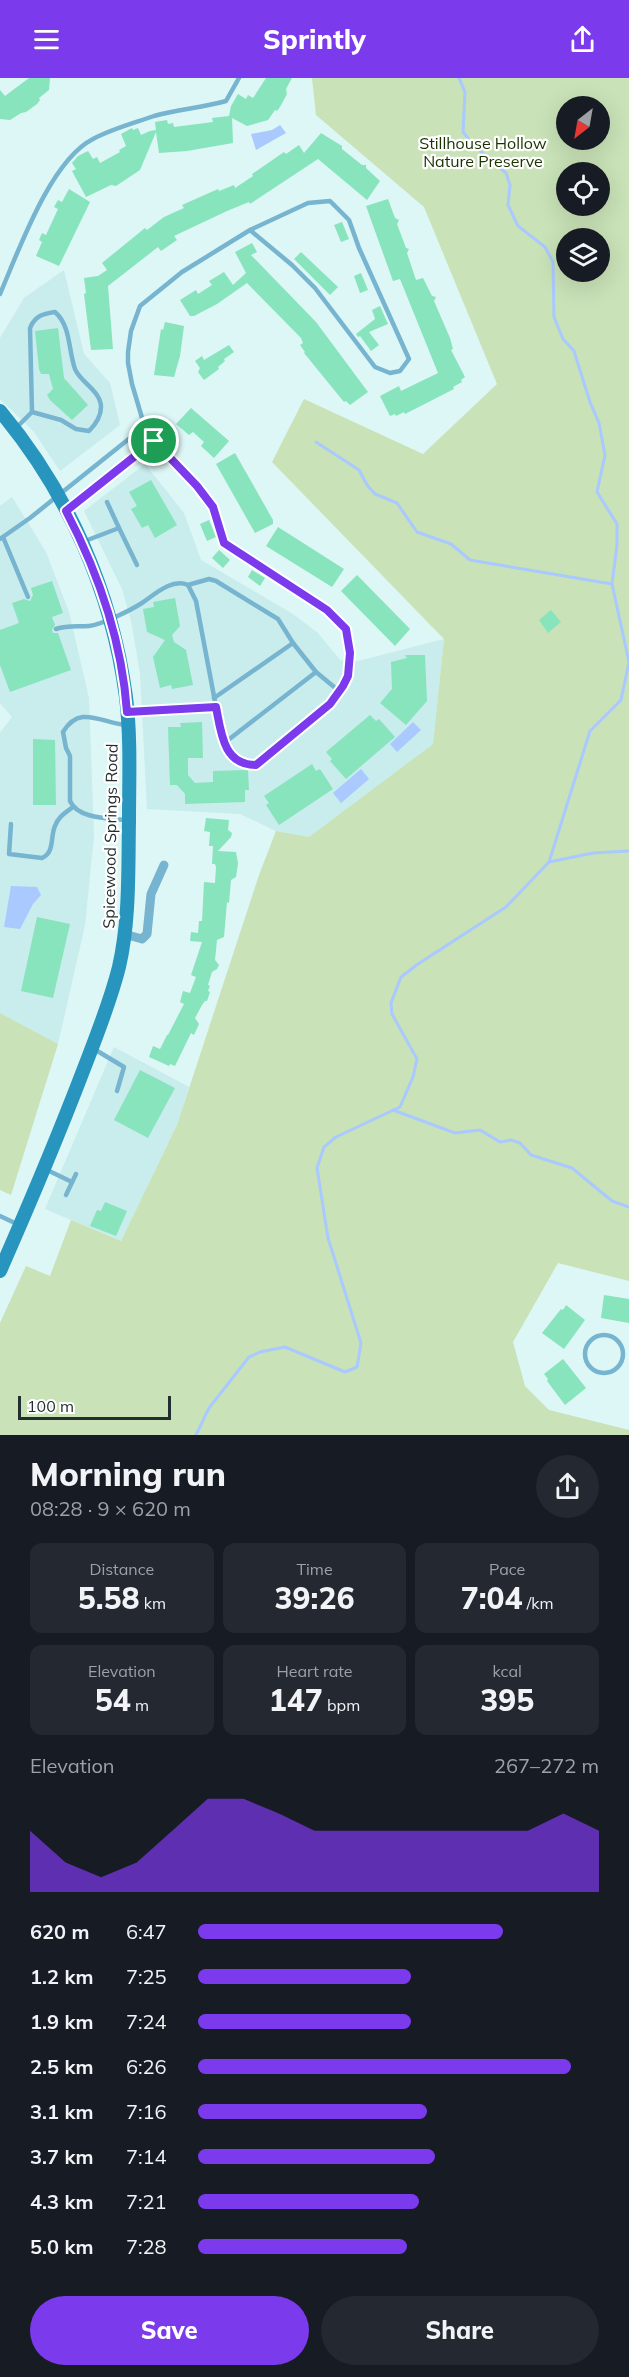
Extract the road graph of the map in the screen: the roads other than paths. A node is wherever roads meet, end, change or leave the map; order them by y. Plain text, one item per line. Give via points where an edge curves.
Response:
1 (239, 78) edge
2 (250, 230) junction
3 (0, 294) edge
4 (0, 411) edge
5 (32, 412) junction
6 (145, 426) junction
7 (15, 429) junction
8 (154, 441) junction
9 (58, 496) junction
10 (106, 502) dead end
11 (66, 511) junction
12 (119, 528) junction
13 (1, 538) edge
14 (82, 542) junction
15 (137, 565) dead end
16 (188, 585) junction
17 (28, 597) dead end
18 (111, 618) junction
19 (56, 629) dead end
20 (293, 644) junction
21 (316, 672) junction
22 (339, 692) junction
23 (214, 698) junction
24 (216, 707) junction
25 (128, 719) junction
26 (223, 744) junction
27 (73, 807) junction
28 (129, 820) junction
29 (10, 824) dead end
30 (164, 865) dead end
31 (124, 934) junction
32 (92, 1048) junction
33 (117, 1090) dead end
34 (44, 1168) junction
35 (76, 1174) dead end
36 (72, 1182) junction
37 (66, 1195) dead end
38 (0, 1216) edge
39 (20, 1225) junction
40 (0, 1271) edge
41 (626, 1355) edge

1 - 3 lane via 226,101 155,116 93,139 81,148 46,191
2 - 2 lane via 308,202 330,201 349,220 404,346 409,359 400,371 390,373 375,368 315,288
2 - 6 lane via 182,272 140,306 131,331 128,363
4 - 7 main road, Spicewood Springs Road
5 - 5 lane via 30,328 33,320 55,312 63,319 75,370 98,396 101,407 96,425 89,431
5 - 7 lane
6 - 8 lane
6 - 9 lane
7 - 9 main road, Spicewood Springs Road via 40,462
8 - 11 lane
8 - 22 lane via 213,507 224,543 327,610 346,629 348,676
9 - 11 main road, Spicewood Springs Road
9 - 13 lane
10 - 12 lane
11 - 14 main road, Spicewood Springs Road
12 - 14 lane
12 - 15 lane
13 - 17 lane
14 - 18 main road, Spicewood Springs Road
16 - 18 lane via 159,590
16 - 20 lane via 216,581 278,619
16 - 23 lane via 196,600
18 - 19 lane via 92,626
18 - 25 main road, Spicewood Springs Road
20 - 21 lane
20 - 23 lane
21 - 22 lane
21 - 26 lane
22 - 26 lane via 260,764 236,760
23 - 24 lane
24 - 25 lane
24 - 26 lane
25 - 27 lane via 103,722 82,716 63,732 70,756
25 - 28 main road, Spicewood Springs Road
27 - 28 lane via 90,815
27 - 29 lane via 58,819 50,850 42,858 9,854
28 - 31 main road, Spicewood Springs Road
30 - 31 street via 151,894 147,934 142,939
31 - 32 main road, Spicewood Springs Road via 119,966
32 - 33 lane via 124,1067
32 - 34 main road, Spicewood Springs Road
34 - 36 lane
34 - 39 main road, Spicewood Springs Road
35 - 36 lane
36 - 37 lane
38 - 39 lane
39 - 40 main road, Spicewood Springs Road
41 - 41 lane via 619,1342 609,1335 592,1339 585,1349 590,1367 601,1373 614,1370

